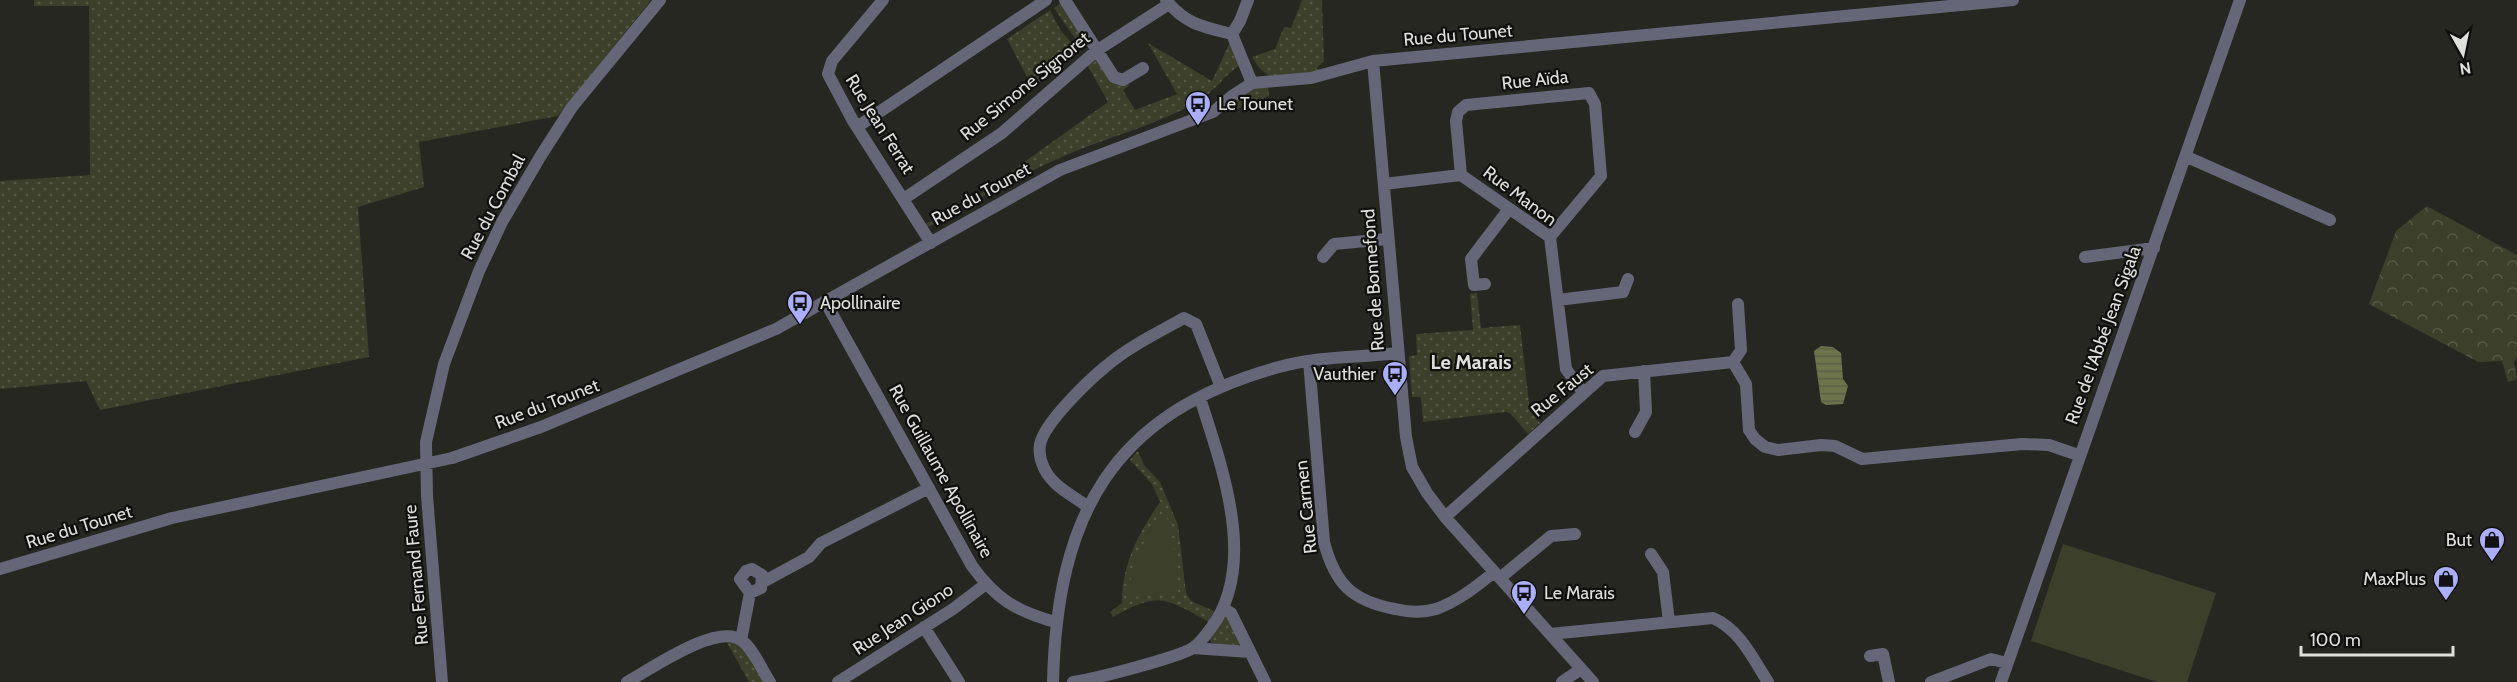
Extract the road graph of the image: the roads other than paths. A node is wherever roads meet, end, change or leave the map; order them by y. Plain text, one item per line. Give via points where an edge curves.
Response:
1 (660, 0) edge
2 (883, 0) edge
3 (1046, 0) edge
4 (1065, 0) edge
5 (1248, 0) edge
6 (2013, 0) edge
7 (2240, 0) edge
8 (1167, 2) edge
9 (1232, 34) junction
10 (1096, 51) junction
11 (1373, 61) junction
12 (1143, 68) dead end
13 (1252, 83) junction
14 (857, 127) junction
15 (2187, 157) junction
16 (1461, 175) junction
17 (1384, 184) junction
18 (905, 198) junction
19 (1509, 209) junction
20 (2330, 220) dead end
21 (1550, 237) junction
22 (1387, 239) junction
23 (931, 243) junction
24 (2154, 248) junction
25 (1323, 257) dead end
26 (2085, 257) dead end
27 (1628, 279) dead end
28 (1485, 284) dead end
29 (1558, 300) junction
30 (826, 303) junction
31 (1737, 304) dead end
32 (1397, 353) junction
33 (1309, 361) junction
34 (1733, 362) junction
35 (1644, 371) junction
36 (1221, 387) junction
37 (1583, 392) junction
38 (1200, 398) junction
39 (1635, 432) dead end
40 (2079, 455) junction
41 (427, 464) junction
42 (929, 488) junction
43 (1088, 507) junction
44 (1446, 517) junction
45 (1575, 534) dead end
46 (1651, 554) dead end
47 (0, 569) edge
48 (1497, 575) junction
49 (763, 582) junction
50 (986, 584) junction
51 (750, 593) junction
52 (1224, 609) junction
53 (1055, 622) junction
54 (1669, 622) junction
55 (924, 627) junction
56 (1550, 634) junction
57 (741, 640) junction
58 (1193, 648) junction
59 (1250, 651) junction
60 (1870, 656) dead end
61 (2007, 663) junction
62 (1581, 669) junction
63 (1935, 681) edge
64 (442, 682) edge
65 (627, 682) edge
66 (770, 682) edge
67 (838, 682) edge
68 (959, 682) edge
69 (1053, 682) edge
70 (1073, 682) edge
71 (1265, 682) edge
72 (1562, 682) edge
73 (1593, 682) edge
74 (1768, 682) edge
75 (1889, 682) edge
76 (2001, 682) edge

1 - 41 street, Rue du Combal via 572,107 502,222 444,364 426,442
2 - 14 street, Rue Jean Ferrat via 829,68 831,80
3 - 14 street
4 - 10 street
5 - 9 street
6 - 11 street, Rue du Tounet
7 - 15 street, Rue de l'Abbé Jean Sigala
8 - 9 street via 1178,15 1201,27
8 - 10 street, Rue Simone Signoret
9 - 13 street
10 - 12 street via 1118,80
10 - 18 street, Rue Simone Signoret via 1002,133
11 - 13 street, Rue du Tounet via 1311,78
11 - 17 street, Rue de Bonnefond
13 - 23 street, Rue du Tounet via 1213,112 1060,170
14 - 18 street, Rue Jean Ferrat
15 - 20 street
15 - 24 street, Rue de l'Abbé Jean Sigala
16 - 17 street, Rue Manon
16 - 19 street, Rue Manon
16 - 21 street, Rue Aïda via 1456,121 1458,112 1466,105 1589,93 1595,104 1601,176
17 - 22 street, Rue de Bonnefond
18 - 23 street, Rue Jean Ferrat
19 - 21 street, Rue Manon
19 - 28 street via 1471,259 1474,285
21 - 29 street, Rue Manon
22 - 25 street via 1334,243
22 - 32 street, Rue de Bonnefond
23 - 30 street, Rue du Tounet
24 - 26 street
24 - 40 street, Rue de l'Abbé Jean Sigala
27 - 29 street via 1623,292
29 - 37 street, Rue Manon via 1566,369
30 - 41 street, Rue du Tounet via 765,334 541,427
30 - 42 street, Rue Guillaume Apollinaire
31 - 34 street via 1741,350
32 - 33 street
32 - 44 street, Rue de Bonnefond via 1412,467
33 - 36 street
33 - 48 street, Rue Carmen via 1324,542 1331,567 1343,585 1361,600 1411,612 1434,609 1455,600
34 - 35 street, Rue Faust
34 - 40 street via 1746,384 1749,430 1765,447 1778,450 1821,444 1862,459 2022,444 2049,445
35 - 37 street, Rue Faust via 1603,376
35 - 39 street via 1646,412
36 - 38 street
36 - 43 street via 1196,324 1184,318 1141,341 1105,367 1046,430 1040,444 1047,475
37 - 44 street, Rue Faust
38 - 43 street via 1130,445
38 - 52 street via 1230,506 1233,580
40 - 61 street, Rue de l'Abbé Jean Sigala
41 - 47 street, Rue du Tounet via 172,518
41 - 64 street, Rue Fernand Faure
42 - 49 street via 821,543 809,557
42 - 50 street, Rue Guillaume Apollinaire
43 - 53 street via 1064,574
44 - 48 street, Rue de Bonnefond
45 - 48 street, Rue Carmen via 1551,536
46 - 54 street via 1663,572
48 - 56 street, Rue de Bonnefond
49 - 51 street via 761,588
49 - 51 street via 758,570 746,571 740,579
50 - 53 street, Rue Guillaume Apollinaire via 1023,613
50 - 55 street, Rue Jean Giono
51 - 57 street
52 - 58 street
52 - 59 street
53 - 69 street
54 - 56 street
54 - 74 street via 1713,618 1728,625
55 - 67 street, Rue Jean Giono
55 - 68 street
56 - 62 street, Rue de Bonnefond
57 - 65 street via 729,636 707,639
57 - 66 street
58 - 59 street
58 - 70 street
59 - 71 street
60 - 75 street via 1883,654
61 - 63 street via 1991,659
61 - 76 street, Rue de l'Abbé Jean Sigala
62 - 72 street
62 - 73 street, Rue de Bonnefond

